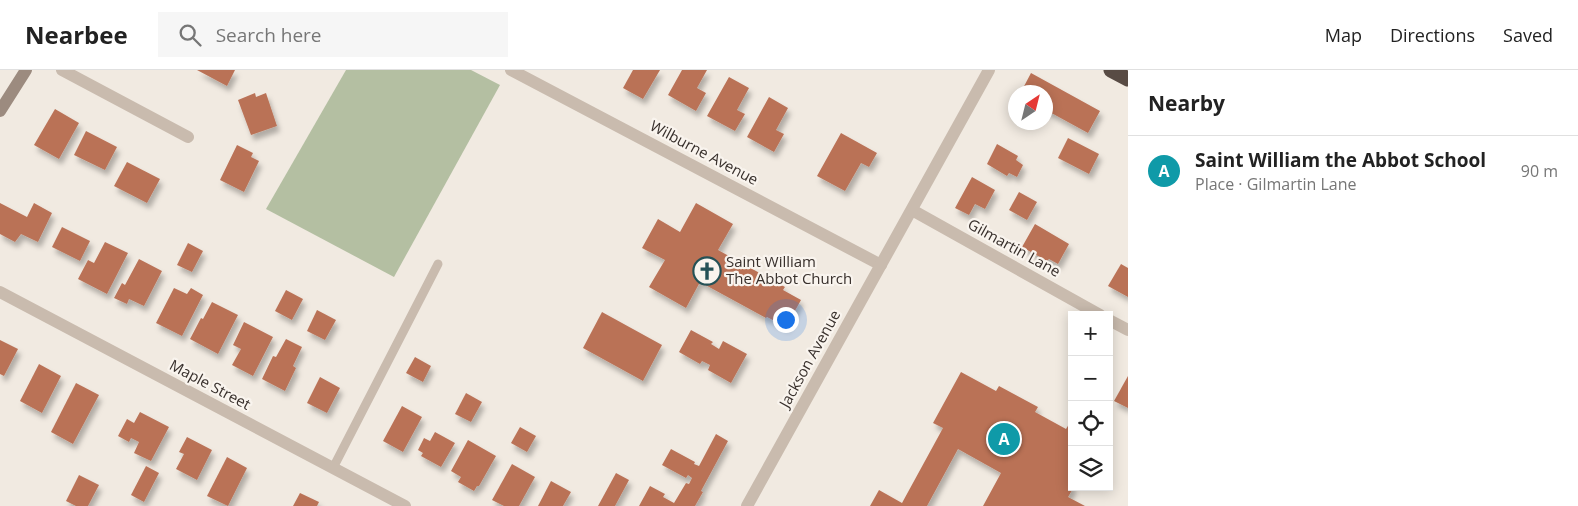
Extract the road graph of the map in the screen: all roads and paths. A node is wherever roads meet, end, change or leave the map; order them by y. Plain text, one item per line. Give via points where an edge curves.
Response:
1 (26, 70) edge
2 (62, 70) edge
3 (511, 70) edge
4 (989, 70) edge
5 (1111, 70) edge
6 (1128, 79) edge
7 (0, 111) edge
8 (188, 137) dead end
9 (912, 210) junction
10 (438, 264) dead end
11 (881, 265) junction
12 (0, 292) edge
13 (1093, 311) edge
14 (1113, 322) edge
15 (1128, 330) edge
16 (333, 468) junction
17 (405, 506) edge
18 (747, 506) edge

1 - 7 street
2 - 8 street
3 - 11 street, Wilburne Avenue
4 - 9 street, Jackson Avenue
5 - 6 highway
9 - 11 street, Jackson Avenue
9 - 13 street, Gilmartin Lane
10 - 16 lane
11 - 18 street, Jackson Avenue
12 - 16 street, Maple Street
14 - 15 street
16 - 17 street, Maple Street

